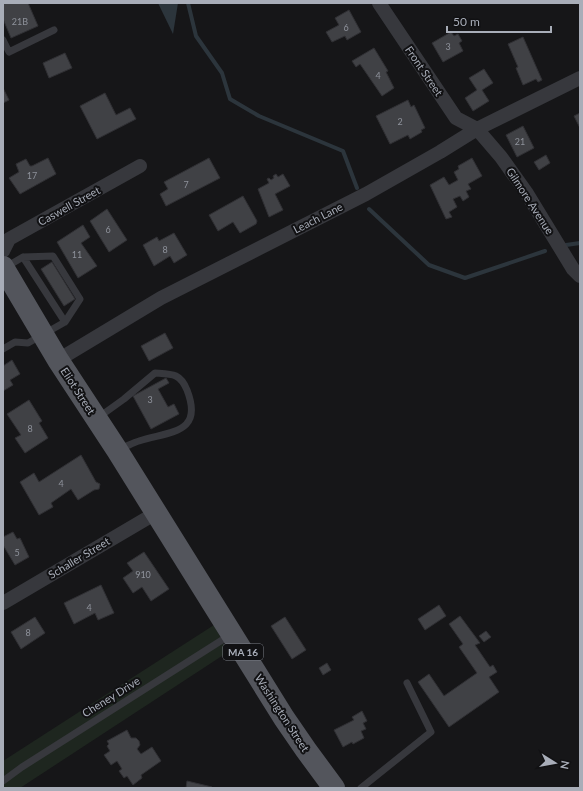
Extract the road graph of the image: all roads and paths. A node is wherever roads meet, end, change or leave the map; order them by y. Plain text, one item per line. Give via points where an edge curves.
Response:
1 (379, 3) edge
2 (54, 30) dead end
3 (3, 40) edge
4 (580, 78) edge
5 (477, 129) junction
6 (140, 166) dead end
7 (23, 257) junction
8 (3, 262) edge
9 (580, 276) edge
10 (65, 322) junction
11 (43, 335) junction
12 (3, 349) edge
13 (58, 360) junction
14 (96, 419) junction
15 (117, 450) junction
16 (156, 513) junction
17 (3, 603) edge
18 (232, 634) junction
19 (407, 683) dead end
20 (3, 781) edge
21 (334, 788) edge
22 (361, 788) edge

1 - 5 street, Front Street via 456,118
2 - 3 lane via 10,52
4 - 5 street, Leach Lane
5 - 9 street, Gilmore Avenue via 526,192 573,269
5 - 13 street, Leach Lane via 366,194 161,298
6 - 8 street, Caswell Street via 9,239
7 - 8 lane
7 - 10 lane
7 - 10 lane via 53,256 80,299
8 - 11 main road, Eliot Street / MA 16
10 - 11 lane
11 - 12 lane via 28,343 14,342
11 - 13 main road, Eliot Street / MA 16
13 - 14 main road, Eliot Street / MA 16
14 - 15 main road, Eliot Street / MA 16
14 - 15 lane via 155,373 174,375 183,380 192,410 186,427
15 - 16 main road, Eliot Street / MA 16
16 - 17 street, Schaller Street
16 - 18 main road, Washington Street / MA 16
18 - 20 lane, Cheney Drive
18 - 21 main road, Washington Street / MA 16 via 298,739
19 - 22 lane via 431,732

